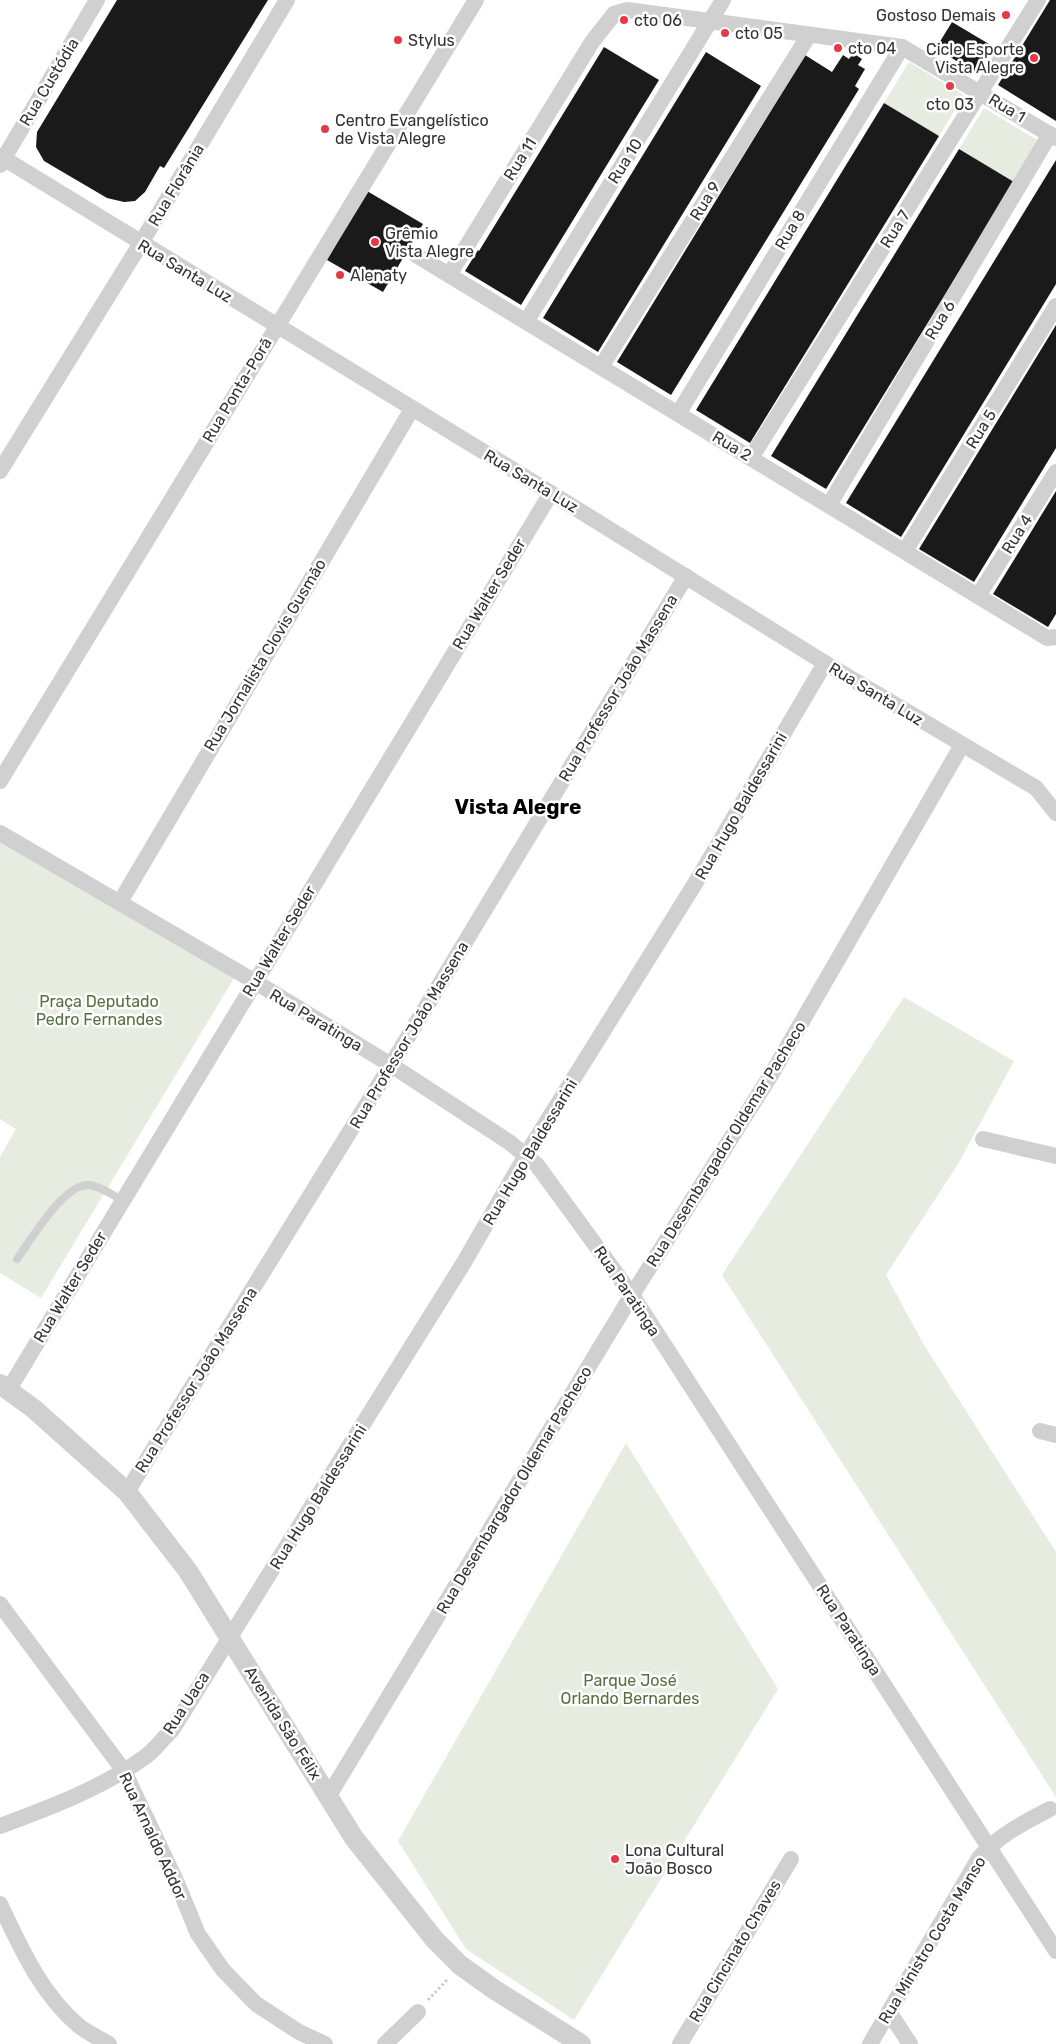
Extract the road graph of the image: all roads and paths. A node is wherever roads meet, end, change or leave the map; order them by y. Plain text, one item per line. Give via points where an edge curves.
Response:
1 (97, 0) edge
2 (287, 0) edge
3 (476, 0) edge
4 (723, 0) edge
5 (1038, 0) edge
6 (710, 22) junction
7 (810, 35) junction
8 (592, 42) joint
9 (902, 47) junction
10 (980, 92) junction
11 (1053, 136) edge
12 (1, 160) edge
13 (141, 243) junction
14 (416, 255) dead end
15 (449, 275) junction
16 (1056, 306) edge
17 (526, 322) junction
18 (276, 326) junction
19 (601, 367) junction
20 (412, 409) junction
21 (678, 414) junction
22 (751, 458) junction
23 (0, 471) edge
24 (1056, 472) edge
25 (551, 493) junction
26 (829, 505) junction
27 (905, 551) junction
28 (686, 576) junction
29 (978, 596) junction
30 (1053, 639) edge
31 (825, 663) junction
32 (962, 745) junction
33 (0, 781) edge
34 (1056, 813) edge
35 (0, 833) edge
36 (120, 902) junction
37 (254, 981) junction
38 (391, 1066) junction
39 (983, 1139) dead end
40 (526, 1155) junction
41 (1056, 1156) edge
42 (122, 1200) junction
43 (17, 1259) dead end
44 (632, 1295) junction
45 (4, 1387) edge
46 (127, 1492) junction
47 (0, 1604) edge
48 (230, 1636) junction
49 (124, 1771) junction
50 (328, 1797) junction
51 (1050, 1808) dead end
52 (0, 1826) edge
53 (989, 1846) junction
54 (791, 1858) dead end
55 (0, 1904) edge
56 (1056, 1951) edge
57 (460, 1965) junction
58 (418, 2012) joint
59 (889, 2012) junction
60 (388, 2042) edge
61 (109, 2044) edge
62 (325, 2044) edge
63 (581, 2044) edge
64 (680, 2044) edge
65 (870, 2044) edge
66 (910, 2044) edge

1 - 12 street, Rua Custódia
2 - 13 street, Rua Florânia
3 - 18 street, Rua Ponta-Porã
4 - 6 street, Rua 10
5 - 10 street, Rua 7
6 - 7 street, Rua 1
6 - 8 street, Rua 1 via 627,10 614,14
6 - 17 street, Rua 10
7 - 9 street, Rua 1
7 - 19 street, Rua 9
8 - 15 street, Rua 11
9 - 10 street, Rua 1
9 - 21 street, Rua 8
10 - 11 street, Rua 1
10 - 22 street, Rua 7
11 - 26 street, Rua 6
12 - 13 street, Rua Santa Luz
13 - 18 street, Rua Santa Luz
13 - 23 street, Rua Florânia
14 - 15 street, Rua 2
15 - 17 street, Rua 2
16 - 27 street, Rua 5
17 - 19 street, Rua 2
18 - 20 street, Rua Santa Luz
18 - 33 street, Rua Ponta-Porã
19 - 21 street, Rua 2
20 - 25 street, Rua Santa Luz
20 - 36 street, Rua Jornalista Clovis Gusmão
21 - 22 street, Rua 2
22 - 26 street, Rua 2
24 - 29 street, Rua 4
25 - 28 street, Rua Santa Luz
25 - 37 street, Rua Walter Seder
26 - 27 street, Rua 2
27 - 29 street, Rua 2
28 - 31 street, Rua Santa Luz
28 - 38 street, Rua Professor João Massena
29 - 30 street, Rua 2
31 - 32 street, Rua Santa Luz
31 - 40 street, Rua Hugo Baldessarini via 696,882
32 - 34 street, Rua Santa Luz via 1036,788
32 - 44 street, Rua Desembargador Oldemar Pacheco via 771,1074
35 - 36 street, Rua Paratinga
36 - 37 street, Rua Paratinga
37 - 38 street, Rua Paratinga
37 - 42 street, Rua Walter Seder
38 - 40 street, Rua Paratinga
38 - 46 street, Rua Professor João Massena
39 - 41 street
40 - 44 street, Rua Paratinga via 547,1176
40 - 48 street, Rua Hugo Baldessarini via 463,1264
42 - 43 lane via 101,1188 87,1185 73,1189 62,1198
42 - 45 street, Rua Walter Seder
44 - 50 street, Rua Desembargador Oldemar Pacheco
44 - 53 street, Rua Paratinga
45 - 46 street, Avenida São Félix via 48,1421
46 - 48 street, Avenida São Félix via 188,1571
47 - 49 street, Rua Arnaldo Addor
48 - 49 street, Rua Uaca via 172,1730 147,1756
48 - 50 street, Avenida São Félix
49 - 52 street, Rua Uaca via 77,1795
49 - 62 street, Rua Arnaldo Addor via 198,1934 223,1970 256,2004 299,2032
50 - 57 street, Avenida São Félix via 354,1838 435,1940
51 - 53 street, Rua Ministro Costa Manso via 1006,1832
53 - 56 street, Rua Paratinga
53 - 59 street, Rua Ministro Costa Manso
54 - 64 street, Rua Cincinato Chaves
55 - 61 street via 26,1960 55,2002 80,2026
57 - 58 path
57 - 63 street, Avenida São Félix
58 - 60 street
59 - 65 street, Rua Ministro Costa Manso
59 - 66 street

